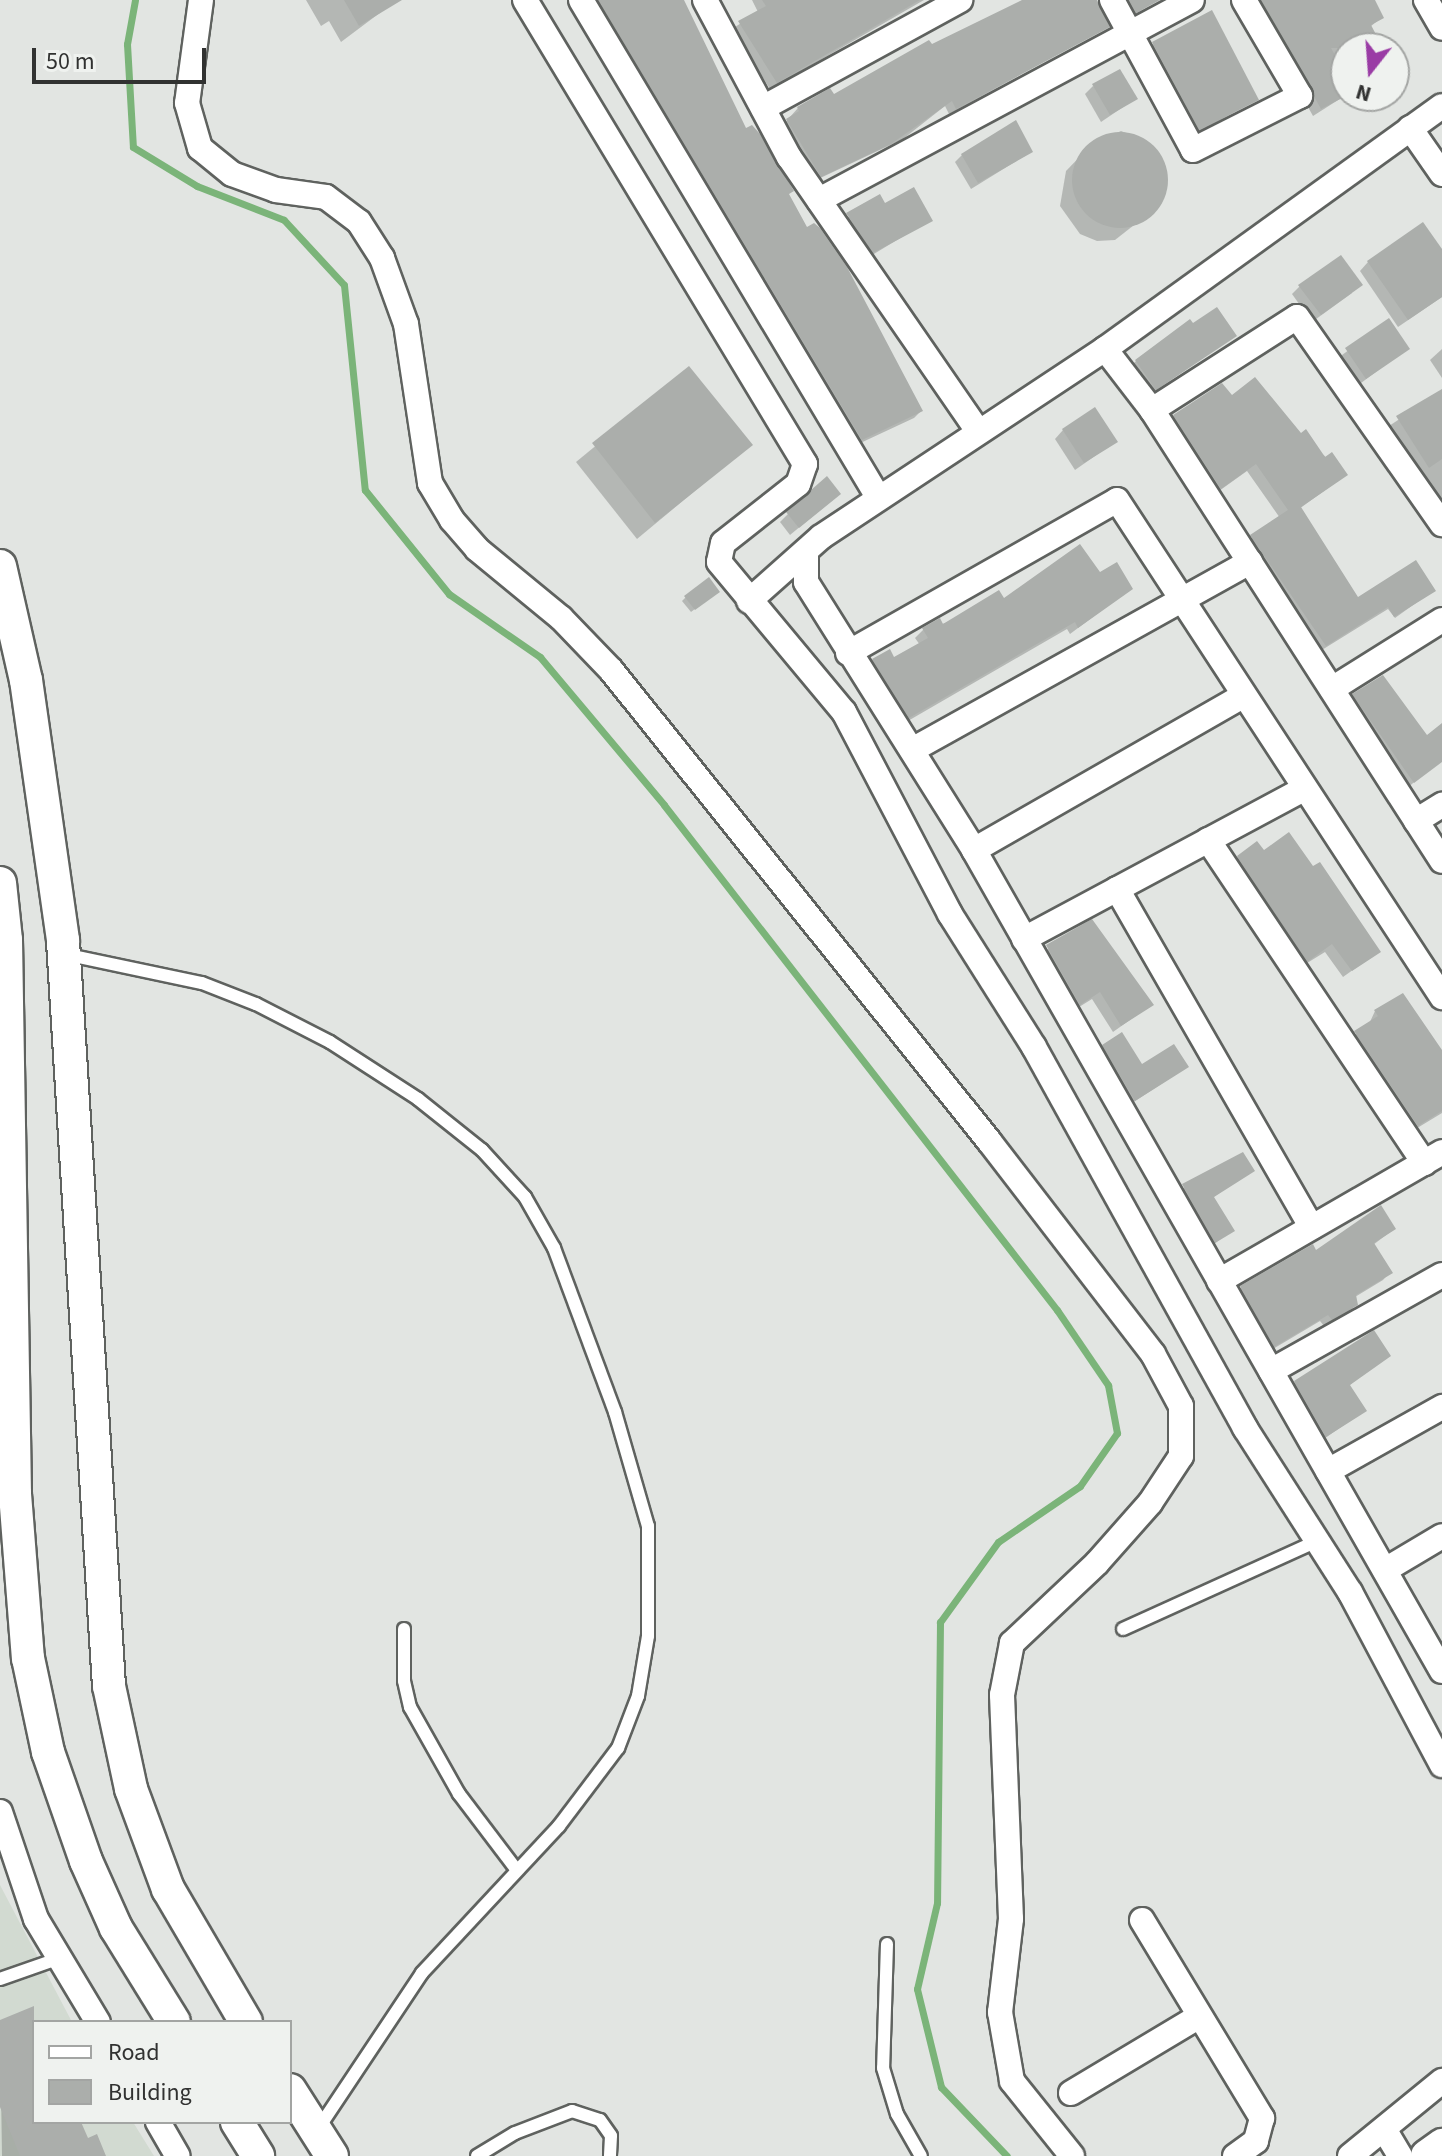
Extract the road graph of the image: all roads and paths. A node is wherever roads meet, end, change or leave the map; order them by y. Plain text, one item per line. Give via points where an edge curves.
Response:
1 (201, 0) edge
2 (525, 0) edge
3 (581, 0) edge
4 (960, 0) edge
5 (1112, 0) edge
6 (1192, 0) edge
7 (1244, 0) edge
8 (1426, 0) edge
9 (709, 1) edge
10 (1442, 28) edge
11 (1130, 33) junction
12 (1442, 106) edge
13 (763, 108) junction
14 (1410, 128) junction
15 (1442, 174) edge
16 (819, 200) junction
17 (1105, 349) junction
18 (1152, 410) junction
19 (978, 431) junction
20 (878, 497) junction
21 (1442, 524) edge
22 (806, 555) junction
23 (1250, 562) junction
24 (0, 566) edge
25 (749, 601) junction
26 (1180, 601) junction
27 (1442, 620) edge
28 (848, 653) junction
29 (1332, 689) junction
30 (1243, 696) junction
31 (912, 750) junction
32 (1304, 789) junction
33 (1442, 805) edge
34 (1416, 821) junction
35 (1208, 840) junction
36 (974, 850) junction
37 (1442, 861) edge
38 (0, 883) edge
39 (1117, 889) junction
40 (1024, 939) junction
41 (64, 954) junction
42 (1442, 997) edge
43 (1433, 1157) edge
44 (1311, 1227) junction
45 (1442, 1275) edge
46 (1219, 1281) junction
47 (1271, 1371) junction
48 (1442, 1407) edge
49 (1328, 1471) junction
50 (1442, 1536) edge
51 (1319, 1540) junction
52 (1385, 1570) junction
53 (11, 1605) edge
54 (404, 1629) dead end
55 (1123, 1629) dead end
56 (1441, 1665) edge
57 (1442, 1765) edge
58 (0, 1812) edge
59 (516, 1869) junction
60 (1142, 1920) dead end
61 (887, 1944) dead end
62 (60, 1958) junction
63 (0, 1979) edge
64 (1198, 2017) junction
65 (97, 2020) edge
66 (173, 2020) edge
67 (245, 2020) edge
68 (1442, 2081) edge
69 (292, 2093) edge
70 (1071, 2093) dead end
71 (159, 2124) edge
72 (238, 2124) edge
73 (1384, 2129) junction
74 (324, 2144) edge
75 (1442, 2145) edge
76 (178, 2156) edge
77 (258, 2156) edge
78 (477, 2156) edge
79 (610, 2156) edge
80 (921, 2156) edge
81 (1072, 2156) edge
82 (1235, 2156) edge
83 (1350, 2156) edge
84 (1400, 2156) edge
85 (1427, 2156) edge

1 - 81 street via 187,103 200,148 232,174 276,190 326,197 359,222 382,258 406,324 430,483 452,520 611,670 1008,1166 1153,1354 1181,1406 1181,1456 1150,1503 1097,1563 1012,1643 1002,1695 1011,1919 1000,2012 1012,2081
2 - 25 street via 805,464 798,484 723,543 719,562
3 - 20 street
4 - 13 street
5 - 11 street
6 - 11 street
7 - 11 street via 1300,96 1193,150
8 - 10 street
9 - 13 street
11 - 16 street
12 - 14 street
13 - 16 street
14 - 15 street
14 - 17 street
16 - 19 street
17 - 18 street
17 - 19 street
18 - 21 street via 1297,317
18 - 23 street
19 - 20 street
20 - 22 street via 821,537
22 - 25 street
22 - 28 street via 806,582
23 - 26 street
23 - 29 street
24 - 41 main road via 50,824
25 - 51 street via 844,712 950,914 1049,1074 1245,1428
26 - 28 street via 1117,500
26 - 30 street
26 - 31 street
27 - 29 street
28 - 31 street
29 - 34 street
30 - 32 street
30 - 36 street
31 - 36 street
32 - 35 street
32 - 42 street
33 - 34 street
34 - 37 street
35 - 39 street
35 - 43 street
36 - 40 street
38 - 53 main road via 6,940 15,1494
39 - 40 street
39 - 44 street
40 - 46 street
41 - 59 lane via 202,983 330,1042 482,1150 525,1197 554,1248 615,1412 648,1526 649,1624 638,1696 618,1748 559,1826
41 - 67 main road via 109,1686 131,1789 168,1889
43 - 44 street
44 - 46 street
45 - 47 street
46 - 47 street
47 - 49 street
48 - 49 street
49 - 52 street
50 - 52 street
51 - 55 lane
51 - 57 street
52 - 56 street
53 - 66 main road via 48,1752 86,1861 116,1928
54 - 59 lane via 404,1681 427,1743
58 - 62 street via 36,1919
59 - 74 lane via 422,1973
60 - 64 street
61 - 80 lane via 883,2068 897,2114
62 - 63 lane
62 - 65 street
64 - 70 street
64 - 82 street via 1262,2118 1256,2141
68 - 73 street
69 - 74 main road
71 - 76 street
72 - 77 main road
73 - 83 street
73 - 84 street
75 - 85 main road
78 - 79 lane via 515,2133 572,2111 600,2120 611,2136

